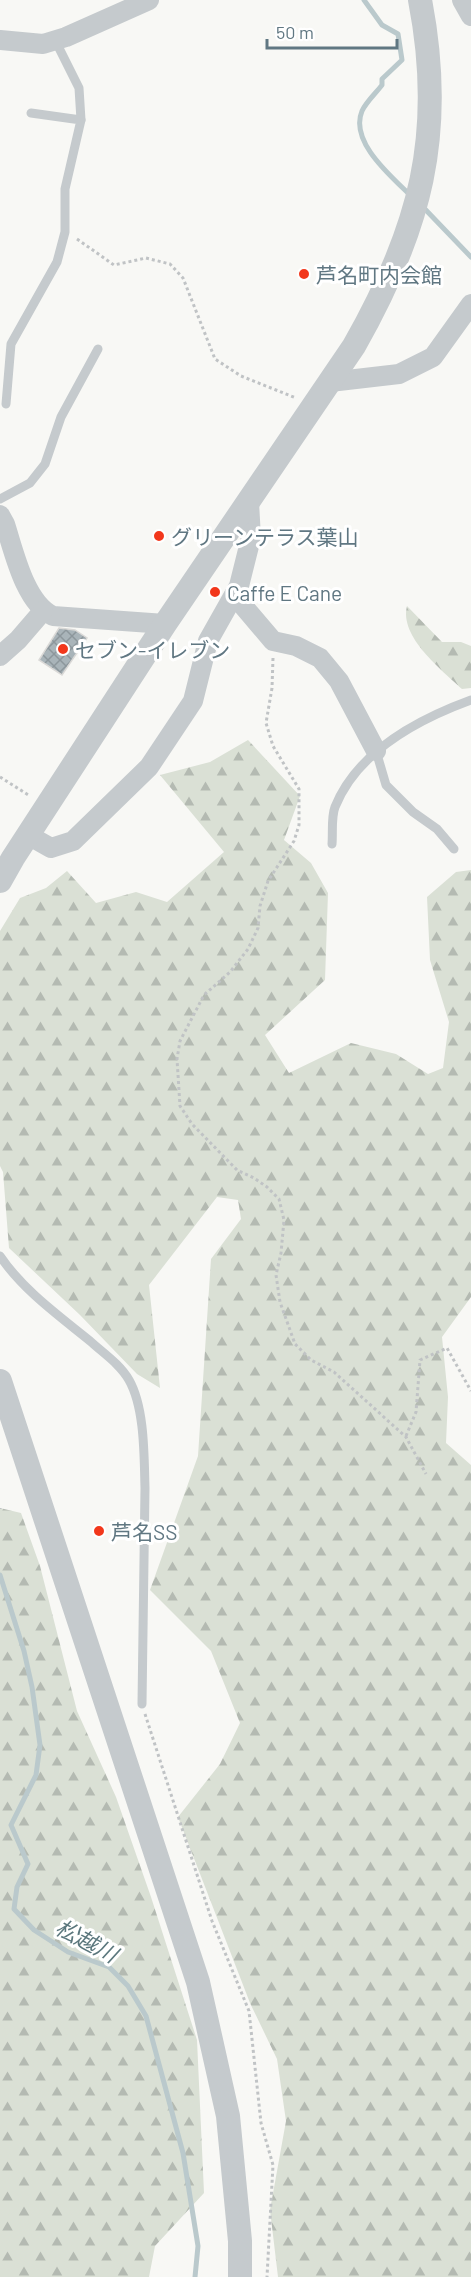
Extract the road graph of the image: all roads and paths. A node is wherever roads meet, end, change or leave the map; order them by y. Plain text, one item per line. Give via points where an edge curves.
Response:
1 (148, 0) edge
2 (420, 0) edge
3 (462, 0) edge
4 (129, 4) edge
5 (471, 16) edge
6 (0, 40) edge
7 (55, 40) junction
8 (31, 113) dead end
9 (81, 120) junction
10 (65, 232) junction
11 (471, 304) edge
12 (98, 349) dead end
13 (330, 382) junction
14 (6, 404) dead end
15 (315, 405) junction
16 (0, 499) edge
17 (249, 502) junction
18 (0, 515) edge
19 (234, 595) junction
20 (43, 612) junction
21 (165, 624) junction
22 (273, 642) junction
23 (0, 656) edge
24 (471, 700) edge
25 (376, 751) junction
26 (0, 777) edge
27 (47, 806) junction
28 (28, 835) junction
29 (332, 844) dead end
30 (454, 849) dead end
31 (0, 881) edge
32 (0, 1256) edge
33 (0, 1381) edge
34 (471, 1391) edge
35 (406, 1437) junction
36 (426, 1474) dead end
37 (142, 1704) joint
38 (240, 2277) edge
39 (267, 2277) edge

1 - 4 street
2 - 13 street via 430,77 429,128 415,212 377,307
3 - 5 street
4 - 7 street
6 - 7 street via 43,44
7 - 9 lane via 79,88
8 - 9 lane
9 - 10 lane via 65,189
10 - 14 lane via 57,262 11,344
10 - 15 path via 114,265 146,258 170,264 183,278 215,359 240,376
11 - 13 street via 433,357 399,374
12 - 16 lane via 61,417 45,464 30,483
13 - 15 street
15 - 17 street
17 - 19 street via 252,538
17 - 21 street
18 - 20 street via 25,584
19 - 22 street
19 - 28 street via 208,641 193,701 149,767 73,841 51,848
20 - 21 street via 53,616
20 - 23 street
21 - 27 street
22 - 25 street via 296,646 320,658 339,681
22 - 35 path via 266,723 273,746 299,789 299,825 294,841 268,881 258,928 248,949 204,996 180,1041 180,1106 192,1124 237,1170 260,1182 279,1199 284,1220 276,1275 280,1302 295,1344 312,1360 334,1372
24 - 25 lane via 438,712
25 - 29 lane via 354,774 334,808
25 - 30 lane via 386,785
26 - 27 path
27 - 28 street
28 - 31 street
32 - 37 lane via 26,1287 114,1362 129,1380 138,1404 145,1488
33 - 38 street via 198,1982 228,2116
34 - 35 path via 447,1348 420,1360 416,1412
35 - 36 path
37 - 39 path via 212,1921 249,2011 261,2123 273,2165

